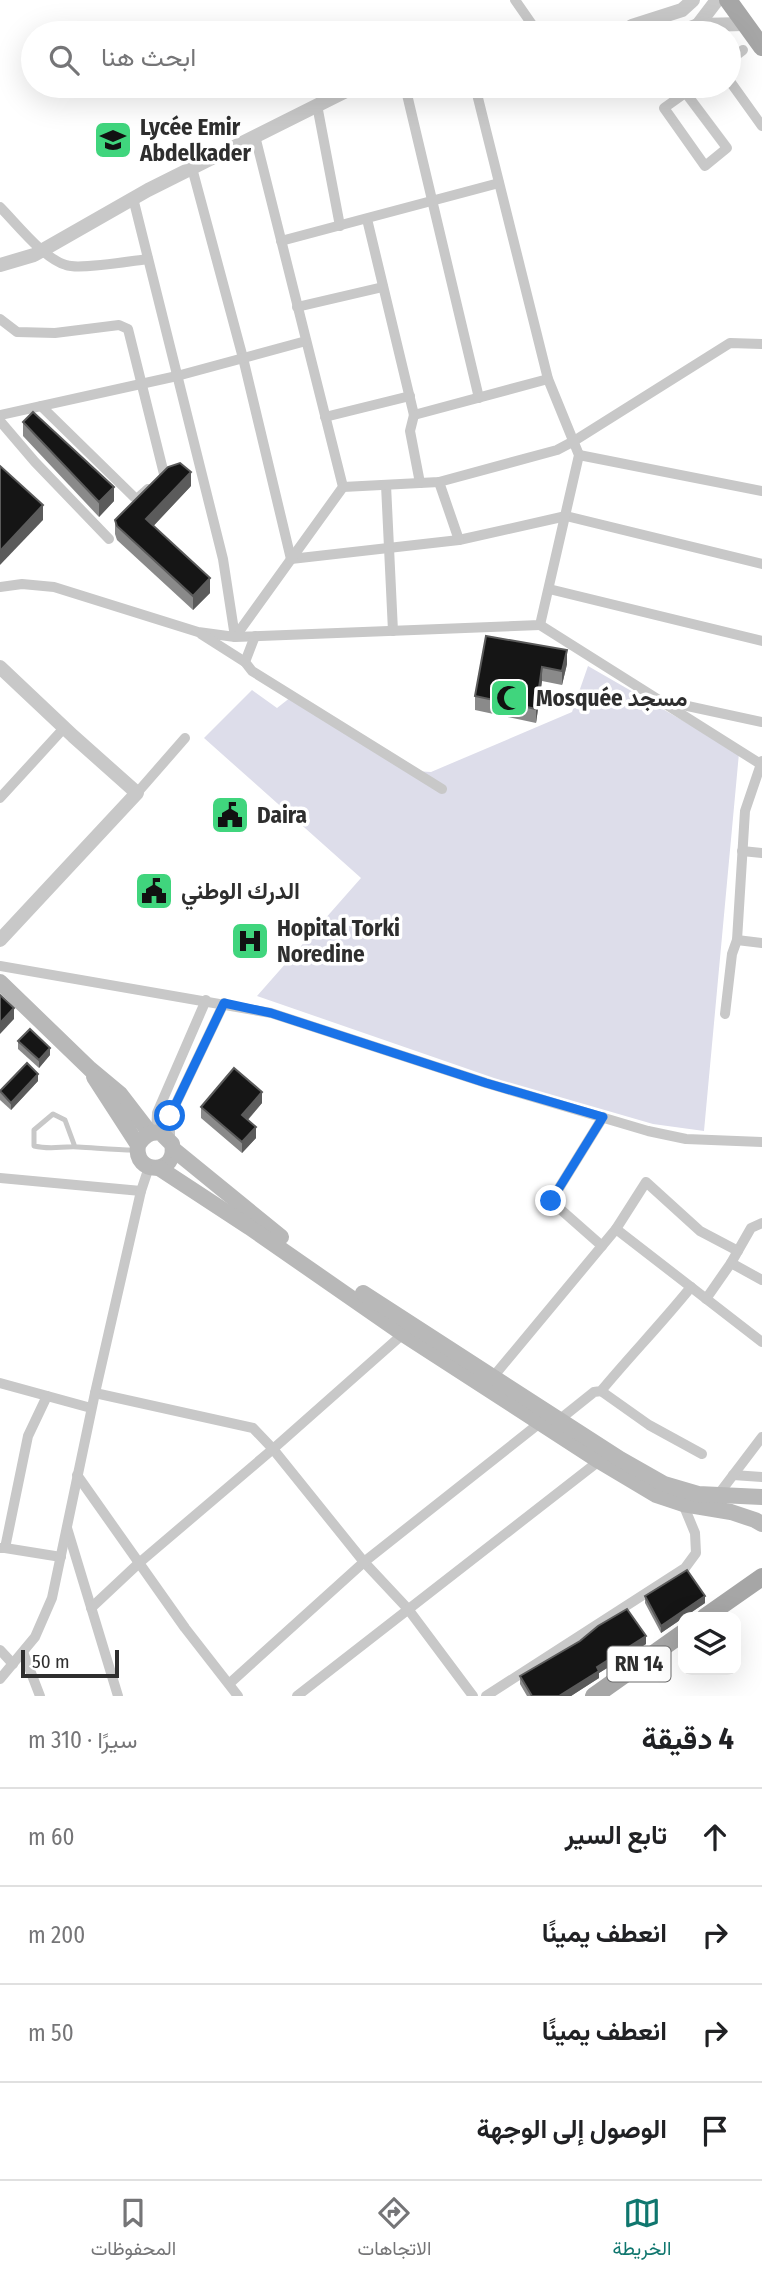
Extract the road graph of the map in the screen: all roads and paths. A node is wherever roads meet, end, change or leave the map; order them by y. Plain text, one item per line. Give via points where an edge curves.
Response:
1 (515, 0) edge
2 (693, 0) edge
3 (717, 0) edge
4 (728, 0) edge
5 (530, 21) edge
6 (651, 21) edge
7 (701, 21) edge
8 (741, 24) edge
9 (745, 24) junction
10 (762, 47) edge
11 (741, 97) edge
12 (331, 98) edge
13 (408, 98) edge
14 (478, 98) edge
15 (678, 98) edge
16 (696, 98) edge
17 (317, 105) junction
18 (762, 126) edge
19 (255, 136) junction
20 (192, 168) junction
21 (499, 183) junction
22 (133, 198) junction
23 (432, 202) junction
24 (0, 207) edge
25 (367, 219) junction
26 (341, 226) junction
27 (281, 242) junction
28 (43, 250) junction
29 (148, 259) junction
30 (1, 264) edge
31 (383, 287) junction
32 (297, 307) junction
33 (0, 319) edge
34 (306, 341) junction
35 (762, 344) edge
36 (243, 358) junction
37 (177, 376) junction
38 (548, 379) junction
39 (142, 383) junction
40 (410, 396) junction
41 (479, 398) junction
42 (41, 406) junction
43 (0, 415) edge
44 (414, 415) junction
45 (325, 417) junction
46 (0, 421) edge
47 (574, 441) junction
48 (579, 455) junction
49 (199, 462) junction
50 (164, 474) junction
51 (439, 482) junction
52 (420, 483) junction
53 (386, 485) junction
54 (343, 487) junction
55 (762, 491) edge
56 (566, 516) junction
57 (109, 539) dead end
58 (458, 540) junction
59 (389, 547) junction
60 (290, 559) junction
61 (762, 564) edge
62 (0, 587) edge
63 (549, 589) junction
64 (540, 625) junction
65 (393, 631) junction
66 (198, 632) junction
67 (256, 636) junction
68 (235, 637) junction
69 (762, 641) edge
70 (246, 662) junction
71 (0, 667) edge
72 (659, 700) junction
73 (762, 722) edge
74 (64, 728) junction
75 (185, 738) dead end
76 (761, 763) edge
77 (442, 789) dead end
78 (137, 793) junction
79 (0, 798) edge
80 (742, 851) junction
81 (762, 853) edge
82 (0, 940) edge
83 (737, 940) junction
84 (762, 943) edge
85 (0, 966) edge
86 (0, 982) edge
87 (206, 1000) junction
88 (224, 1003) junction
89 (725, 1014) dead end
90 (603, 1117) junction
91 (762, 1142) edge
92 (75, 1147) junction
93 (153, 1149) junction
94 (0, 1178) edge
95 (141, 1191) junction
96 (762, 1223) edge
97 (615, 1229) junction
98 (602, 1246) junction
99 (738, 1251) junction
100 (731, 1263) junction
101 (762, 1280) edge
102 (691, 1287) junction
103 (706, 1299) junction
104 (403, 1334) junction
105 (762, 1342) edge
106 (494, 1377) junction
107 (0, 1382) edge
108 (601, 1391) junction
109 (94, 1393) junction
110 (47, 1396) junction
111 (91, 1408) junction
112 (559, 1420) junction
113 (541, 1422) junction
114 (762, 1437) edge
115 (273, 1449) junction
116 (702, 1454) dead end
117 (599, 1461) junction
118 (77, 1475) junction
119 (733, 1475) junction
120 (762, 1477) edge
121 (718, 1495) junction
122 (762, 1497) edge
123 (683, 1504) junction
124 (762, 1524) edge
125 (66, 1527) junction
126 (2, 1548) edge
127 (61, 1556) junction
128 (364, 1562) junction
129 (139, 1563) junction
130 (762, 1577) edge
131 (91, 1608) junction
132 (408, 1609) junction
133 (712, 1612) edge
134 (678, 1637) edge
135 (0, 1650) edge
136 (23, 1652) junction
137 (13, 1664) junction
138 (0, 1679) edge
139 (230, 1684) junction
140 (40, 1696) edge
141 (118, 1696) edge
142 (238, 1696) edge
143 (297, 1696) edge
144 (472, 1696) edge
145 (486, 1696) edge
146 (594, 1696) edge

1 - 5 street
2 - 6 street via 681,10
3 - 7 street
4 - 9 main road
8 - 9 street
9 - 10 main road
11 - 18 street
12 - 17 street
13 - 23 street
14 - 21 street
15 - 16 street via 664,108 705,166 727,148
17 - 19 street
17 - 26 street
19 - 20 street
19 - 27 street
20 - 22 street
20 - 36 street
21 - 23 street
21 - 38 street
22 - 28 street
22 - 29 street
23 - 25 street
23 - 41 street
24 - 28 street
25 - 26 street
25 - 31 street
26 - 27 street
27 - 32 street
28 - 29 street via 72,266
28 - 30 street
29 - 37 street
31 - 32 street
31 - 40 street
32 - 34 street
33 - 39 street via 17,332 124,326
34 - 36 street
34 - 45 street
35 - 47 street via 730,343
36 - 37 street
36 - 60 street
37 - 39 street
37 - 49 street
38 - 41 street
38 - 47 street
39 - 42 street
39 - 50 street
40 - 44 street
40 - 45 street
41 - 44 street
42 - 43 street
42 - 50 street via 134,497
44 - 52 street via 410,431
45 - 54 street
46 - 57 street
47 - 48 street
47 - 51 street via 557,450
48 - 55 street
48 - 56 street
49 - 50 street
49 - 68 street via 223,559
51 - 52 street
51 - 58 street
52 - 53 street
53 - 54 street
53 - 59 street
54 - 60 street
56 - 58 street
56 - 61 street
56 - 63 street
58 - 59 street
59 - 60 street
59 - 65 street
60 - 68 street
62 - 66 street via 54,587
63 - 64 street
63 - 69 street
64 - 65 street
64 - 72 street
65 - 67 street
66 - 68 street
66 - 70 street
67 - 68 street
67 - 70 street
70 - 77 street via 251,671
71 - 74 street
72 - 73 street
72 - 76 street
74 - 78 street
74 - 79 street
75 - 78 street
76 - 80 street via 745,811
78 - 82 street
80 - 81 street
80 - 83 street
83 - 84 street
83 - 89 street
85 - 87 street
86 - 93 main road via 90,1069 102,1092
87 - 88 street
87 - 93 street via 157,1113
88 - 90 street via 271,1013
88 - 93 street
90 - 91 street via 686,1139
90 - 98 street via 551,1201
92 - 92 lane via 34,1146 34,1130 53,1114 65,1120
92 - 93 lane
93 - 95 street
93 - 104 main road via 249,1227
93 - 106 main road via 356,1290
94 - 95 street
95 - 109 street
96 - 99 street via 751,1228
97 - 98 street
97 - 99 street via 646,1182 701,1231
97 - 102 street
98 - 106 street
99 - 100 street
100 - 101 street
100 - 103 street
102 - 103 street
102 - 108 street
103 - 105 street
104 - 113 main road
104 - 115 street
106 - 112 main road
107 - 110 street
108 - 112 street
108 - 116 street
109 - 111 street
109 - 115 street via 253,1428
110 - 111 street
110 - 126 street via 28,1436
111 - 118 street
112 - 121 main road via 664,1484
113 - 117 main road
113 - 128 street
114 - 119 street
115 - 128 street
115 - 129 street
117 - 123 main road via 656,1495
117 - 132 street
118 - 125 street
118 - 129 street
119 - 120 street
119 - 121 street
121 - 122 main road
123 - 124 main road via 731,1512
123 - 145 street via 695,1533 696,1553 685,1569
125 - 127 street
125 - 131 street
126 - 127 street
127 - 136 street via 51,1598 35,1637
128 - 132 street
128 - 139 street
129 - 131 street
129 - 139 street
130 - 133 main road
131 - 141 street
132 - 143 street
132 - 144 street
134 - 146 main road, RN 14
135 - 137 street
136 - 137 street
136 - 140 street
137 - 138 street
139 - 142 street

